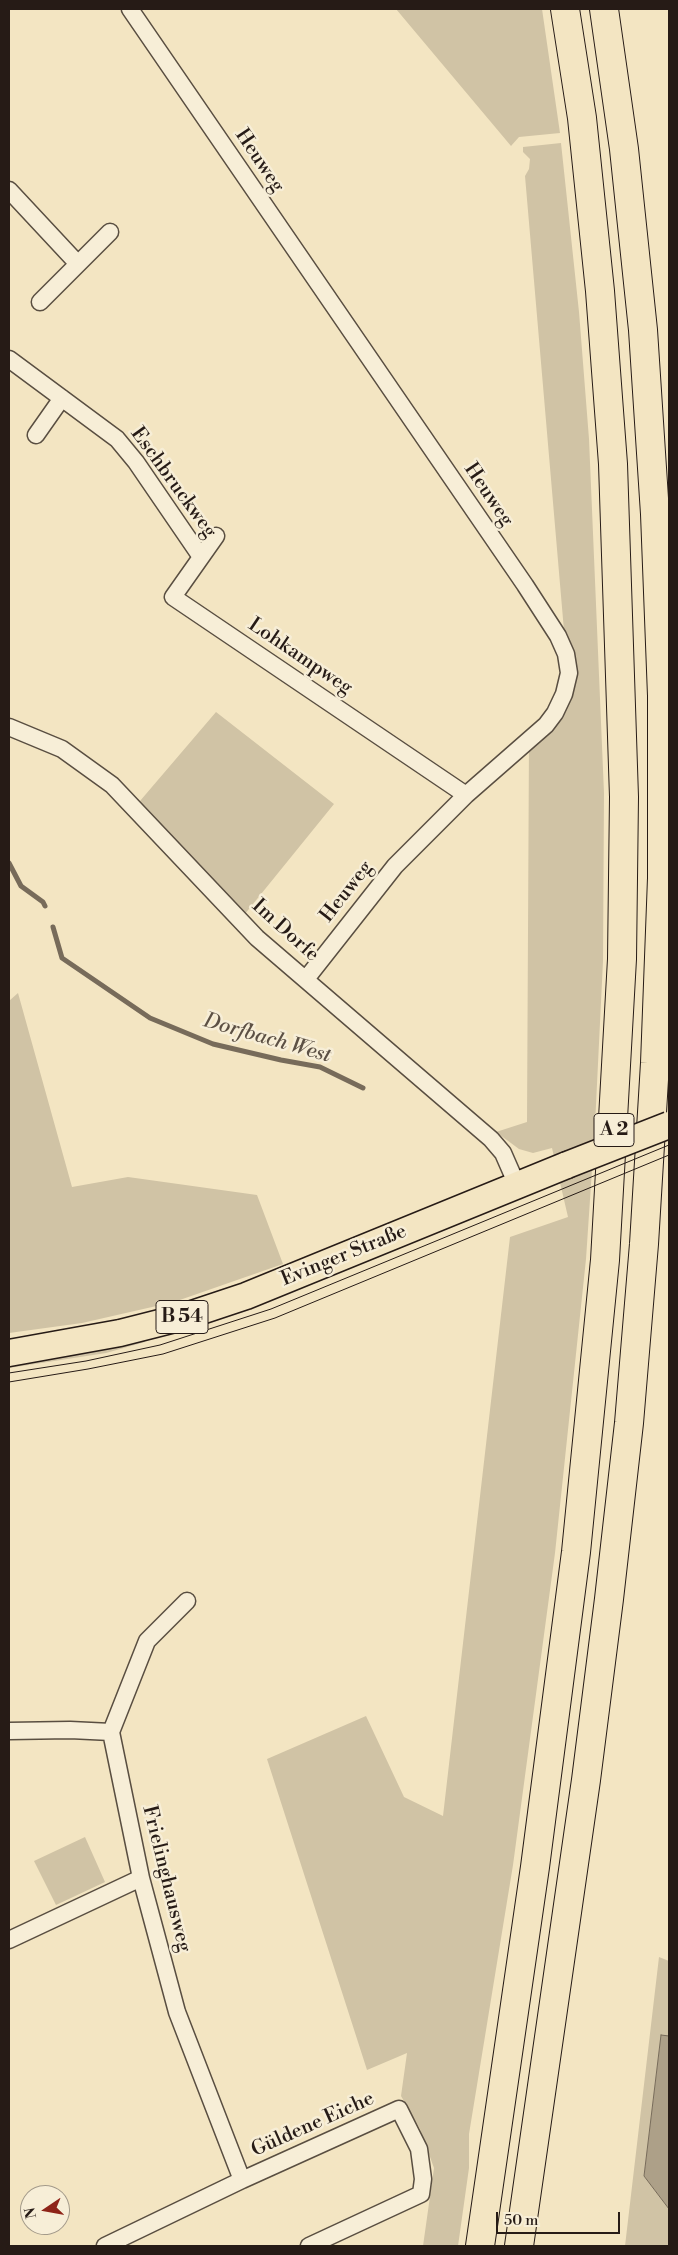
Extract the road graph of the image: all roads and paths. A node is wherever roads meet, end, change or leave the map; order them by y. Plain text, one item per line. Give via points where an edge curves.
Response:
1 (130, 9) edge
2 (565, 9) edge
3 (604, 9) edge
4 (9, 190) edge
5 (110, 232) dead end
6 (78, 264) junction
7 (40, 302) dead end
8 (9, 359) edge
9 (62, 398) junction
10 (36, 435) dead end
11 (216, 536) dead end
12 (201, 557) junction
13 (9, 727) edge
14 (466, 795) junction
15 (306, 979) junction
16 (669, 1124) edge
17 (517, 1185) junction
18 (9, 1353) edge
19 (188, 1601) dead end
20 (9, 1731) edge
21 (110, 1732) junction
22 (141, 1878) junction
23 (9, 1940) edge
24 (242, 2180) junction
25 (105, 2246) edge
26 (309, 2246) edge
27 (480, 2246) edge
28 (519, 2246) edge

1 - 14 street, Heuweg via 530,594 566,654 568,673 564,694 546,726
2 - 27 highway, A 2 via 582,118 613,464 624,796 622,959 605,1260 576,1552
3 - 28 highway, A 2 via 624,149 640,301 655,514 662,696 662,878 655,1063 629,1423 610,1589
4 - 6 street
5 - 6 street
6 - 7 street
8 - 9 street, Eschbruckweg
9 - 10 street
9 - 12 street, Eschbruckweg via 116,439 136,462
11 - 12 street, Lohkampweg
12 - 14 street, Lohkampweg via 173,597
13 - 15 street, Im Dorfe via 62,749 112,785 257,938
14 - 15 street, Heuweg via 394,866
15 - 17 street, Im Dorfe via 492,1139 503,1153
16 - 17 main road, Evinger Straße / B 54, bridge
17 - 18 main road, Evinger Straße / B 54 via 246,1296 183,1317 120,1333
19 - 21 street via 147,1641
20 - 21 street
21 - 22 street, Frielinghausweg
22 - 23 street
22 - 24 street, Frielinghausweg via 182,2027
24 - 25 street, Güldene Eiche
24 - 26 street, Güldene Eiche via 398,2109 419,2149 423,2179 421,2194

